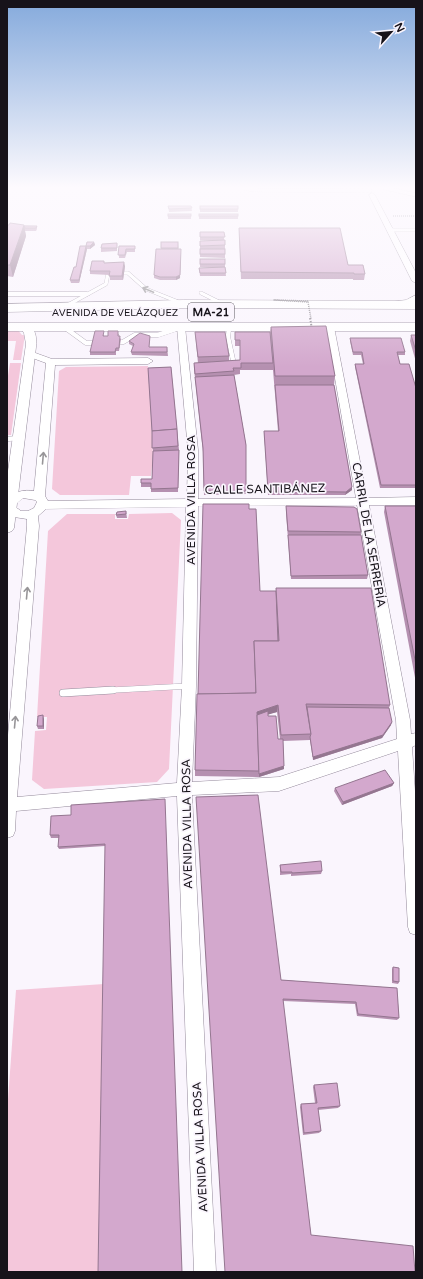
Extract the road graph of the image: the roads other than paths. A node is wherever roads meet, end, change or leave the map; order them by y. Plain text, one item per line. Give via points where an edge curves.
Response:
1 (399, 248) edge
2 (416, 281) edge
3 (201, 293) dead end
4 (7, 294) edge
5 (87, 294) junction
6 (416, 298) edge
7 (184, 304) junction
8 (223, 304) junction
9 (394, 304) junction
10 (416, 305) edge
11 (65, 307) junction
12 (7, 308) edge
13 (7, 311) edge
14 (416, 312) edge
15 (416, 321) edge
16 (7, 322) edge
17 (7, 327) edge
18 (330, 327) junction
19 (64, 328) junction
20 (181, 328) junction
21 (229, 328) junction
22 (416, 328) edge
23 (28, 332) junction
24 (101, 343) edge
25 (108, 343) edge
26 (30, 354) junction
27 (232, 360) edge
28 (148, 361) dead end
29 (51, 362) junction
30 (13, 438) edge
31 (363, 500) junction
32 (416, 500) edge
33 (41, 501) junction
34 (192, 504) junction
35 (10, 506) junction
36 (32, 514) junction
37 (7, 528) edge
38 (189, 686) junction
39 (63, 693) dead end
40 (410, 741) edge
41 (184, 790) junction
42 (8, 805) edge
43 (7, 831) edge
44 (416, 927) edge
45 (205, 1272) edge

1 - 2 street
3 - 8 lane
4 - 5 street
7 -> 5 lane via 144,289 128,273 108,273 106,284
5 - 11 lane
6 - 9 street
7 - 8 highway
7 - 11 highway
8 - 9 highway
9 - 10 highway
11 - 12 highway
13 - 14 highway, AVENIDA DE VELÁZQUEZ / MA-21
15 - 16 highway, AVENIDA DE VELÁZQUEZ / MA-21
17 - 23 highway
18 - 21 highway
18 - 22 highway
18 - 31 street, CARRIL DE LA SERRERÍA
19 - 20 highway
19 - 23 highway via 48,327
19 - 24 lane via 86,343
20 - 21 highway
20 - 25 lane via 158,334 135,335 123,342
20 - 34 street, AVENIDA VILLA ROSA via 188,367 193,450
21 - 27 lane
23 - 26 street
26 - 29 street
26 - 30 street
28 - 29 street
33 -> 29 street
30 - 35 street
31 - 32 street, CALLE SANTIBÁNEZ
31 - 34 street, CALLE SANTIBÁNEZ
31 - 40 street, CARRIL DE LA SERRERÍA via 403,720
33 - 34 street, CALLE SANTIBÁNEZ
33 - 35 street via 32,494 23,494 14,498
33 - 36 street via 37,512
34 - 38 street, AVENIDA VILLA ROSA
35 - 36 street via 18,515
35 - 37 street
42 -> 36 street
38 - 39 lane
38 - 41 street, AVENIDA VILLA ROSA
40 - 41 street via 279,784
40 - 44 street, CARRIL DE LA SERRERÍA
41 - 42 street
41 - 45 street, AVENIDA VILLA ROSA
42 - 43 street

